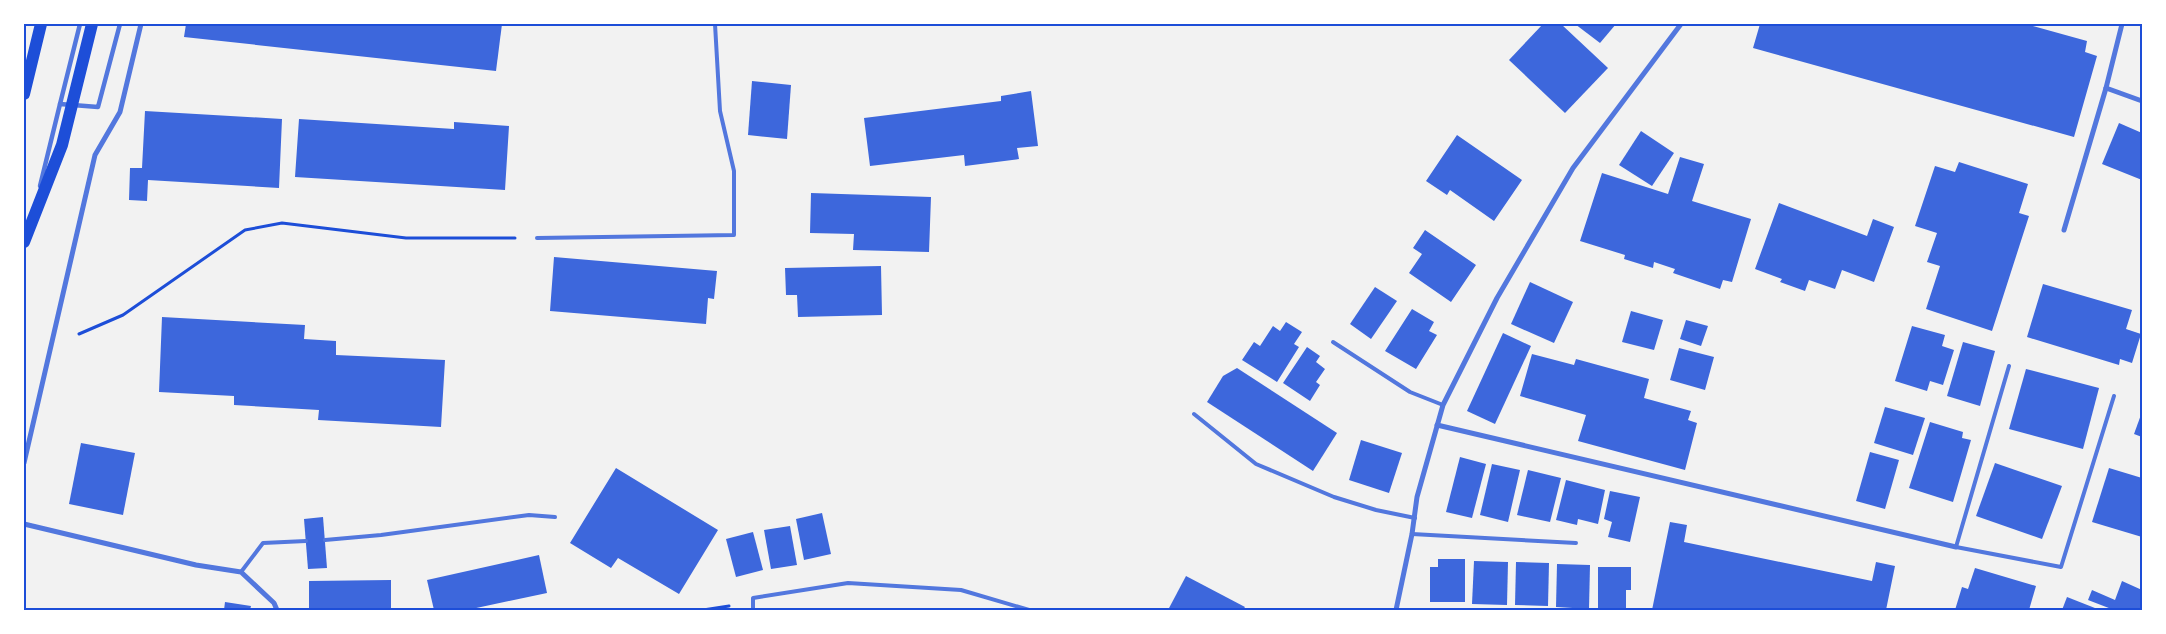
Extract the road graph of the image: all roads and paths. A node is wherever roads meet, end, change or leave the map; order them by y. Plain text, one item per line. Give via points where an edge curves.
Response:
1 (41, 24) edge
2 (80, 24) edge
3 (92, 24) edge
4 (120, 24) edge
5 (141, 24) edge
6 (715, 24) edge
7 (1681, 24) edge
8 (2122, 24) edge
9 (2106, 88) junction
10 (24, 94) edge
11 (2142, 101) edge
12 (60, 104) junction
13 (39, 189) dead end
14 (2064, 230) dead end
15 (537, 238) joint
16 (24, 242) edge
17 (73, 337) dead end
18 (1333, 342) dead end
19 (2009, 366) dead end
20 (2114, 396) dead end
21 (1443, 405) junction
22 (1194, 414) dead end
23 (1436, 425) junction
24 (24, 463) edge
25 (555, 517) dead end
26 (1415, 518) junction
27 (24, 524) edge
28 (1412, 534) junction
29 (325, 540) dead end
30 (306, 541) dead end
31 (1576, 544) dead end
32 (1956, 547) junction
33 (241, 572) junction
34 (277, 610) edge
35 (753, 610) edge
36 (1029, 610) edge
37 (1396, 610) edge

1 - 10 main road
2 - 12 street
3 - 16 main road via 62,145
4 - 12 street via 98,107
5 - 24 street via 120,112 95,155
6 - 15 lane via 720,111 734,171 734,235
7 - 21 street via 1573,168 1497,298
8 - 9 street
9 - 11 street
9 - 14 street
12 - 13 street
15 - 17 path via 406,238 282,223 246,230 123,315
18 - 21 lane via 1410,392
19 - 32 lane
20 - 32 lane via 2061,567
21 - 23 street
22 - 26 lane via 1256,464 1334,498
23 - 26 street
23 - 32 street
25 - 29 lane via 529,515
26 - 28 street
27 - 33 street via 196,565
28 - 31 lane
28 - 37 street
30 - 33 lane via 263,544
33 - 34 street via 274,603
35 - 36 lane via 753,598 848,583 961,590

